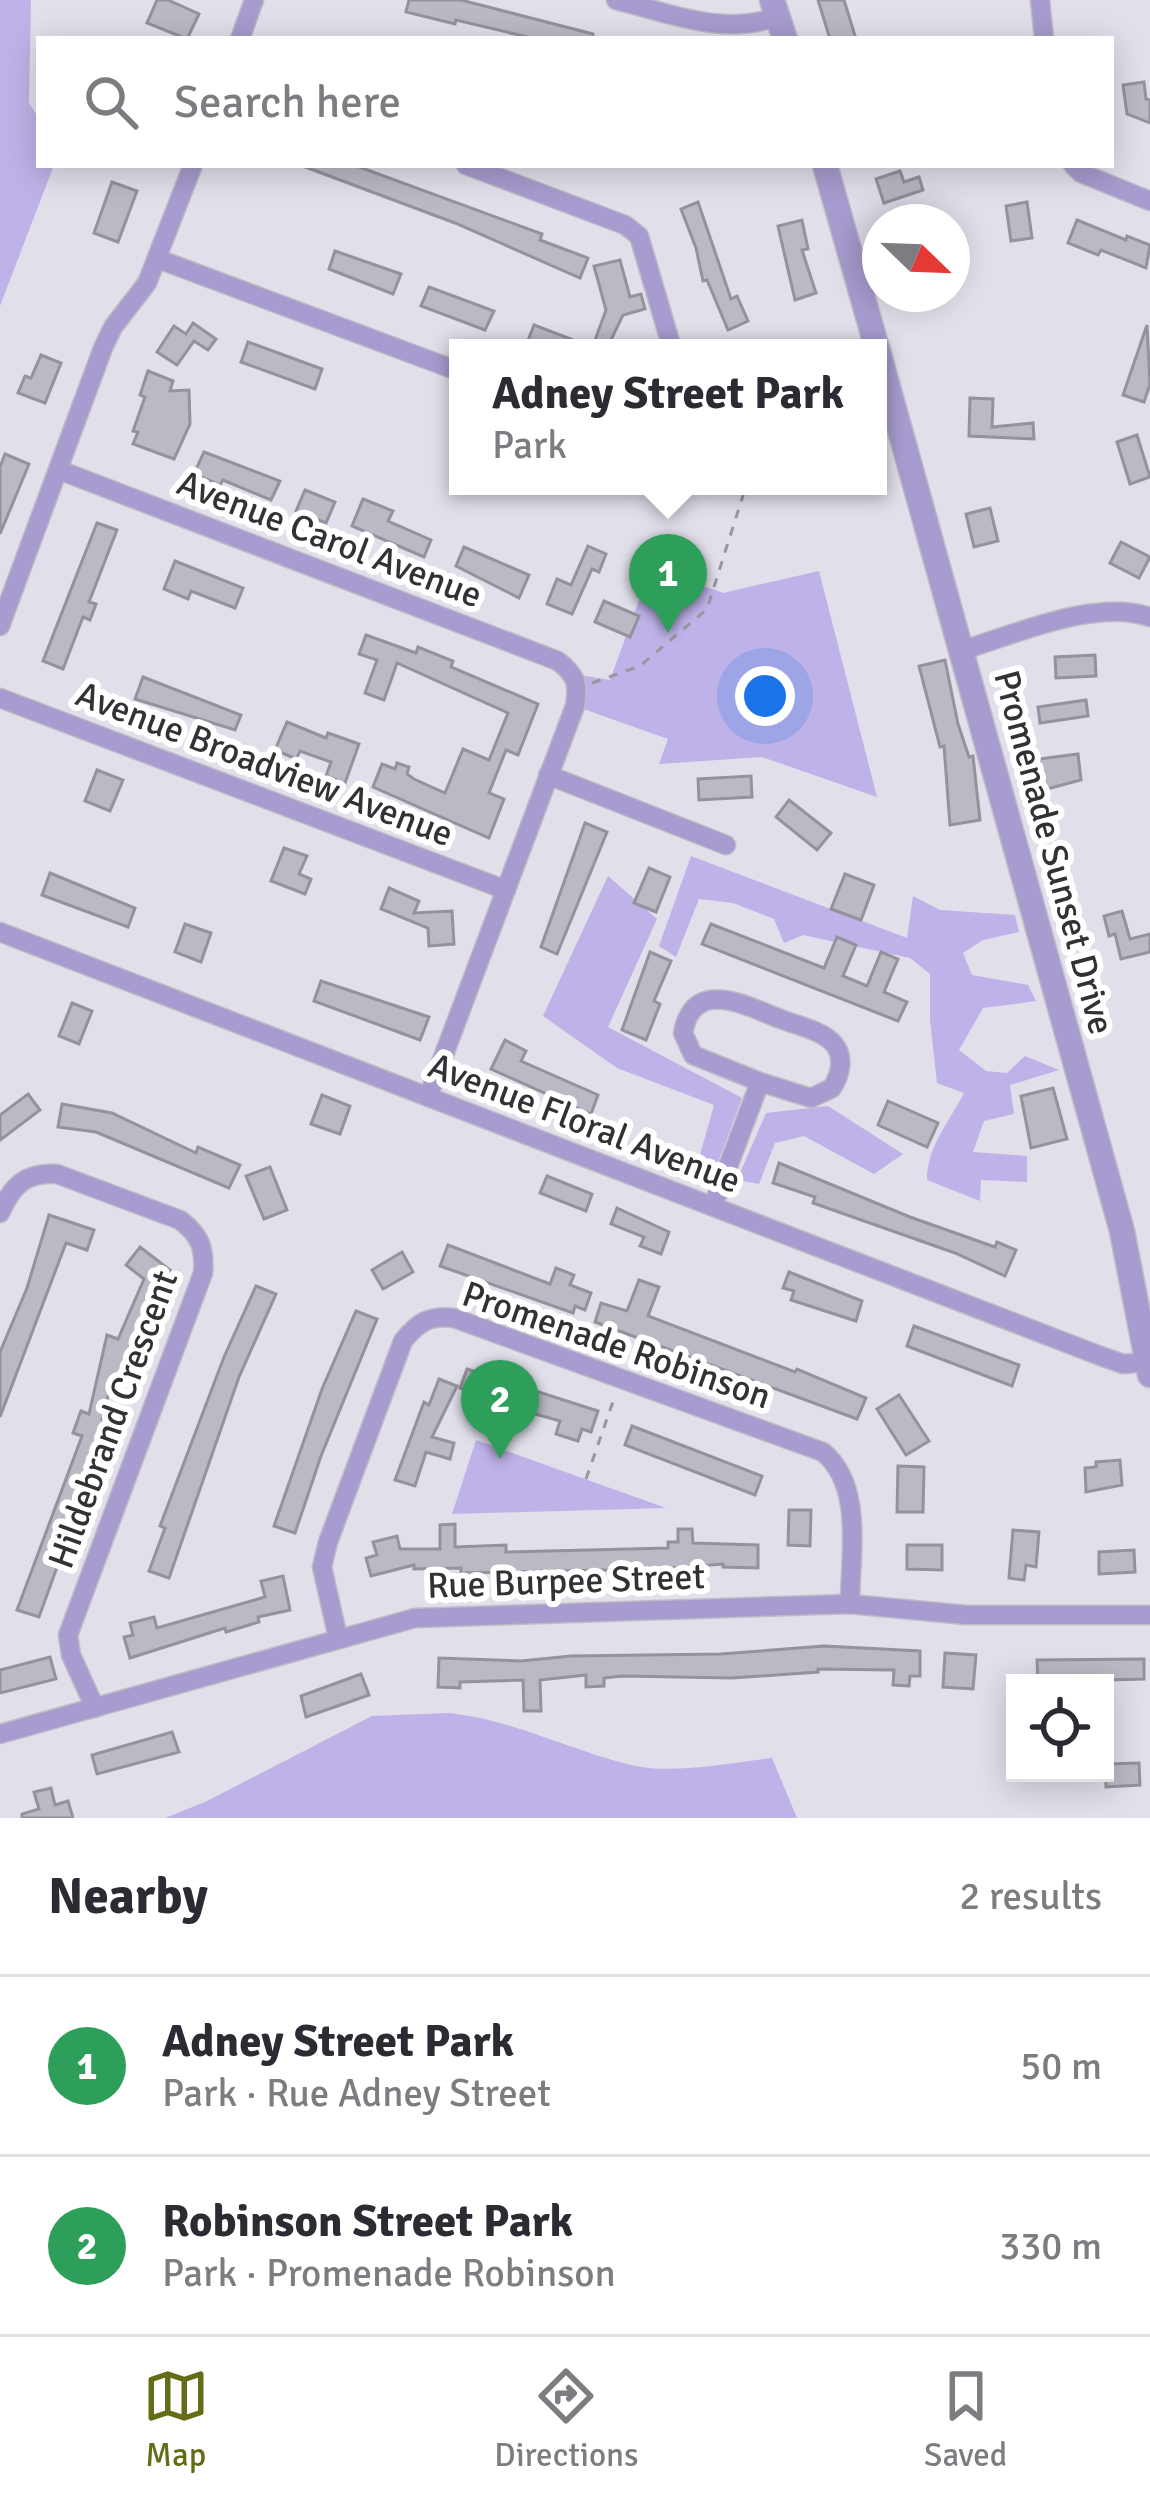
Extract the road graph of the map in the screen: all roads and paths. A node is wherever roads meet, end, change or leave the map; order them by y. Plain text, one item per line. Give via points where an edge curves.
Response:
1 (254, 0) edge
2 (616, 0) edge
3 (1040, 0) edge
4 (779, 18) edge
5 (241, 36) edge
6 (1044, 36) edge
7 (193, 168) edge
8 (474, 168) edge
9 (826, 168) edge
10 (1076, 168) edge
11 (1150, 201) edge
12 (158, 259) junction
13 (669, 339) edge
14 (875, 339) edge
15 (449, 368) edge
16 (889, 434) edge
17 (59, 470) junction
18 (743, 495) edge
19 (1150, 617) edge
20 (0, 626) edge
21 (962, 650) junction
22 (576, 681) junction
23 (0, 698) edge
24 (548, 775) junction
25 (726, 845) dead end
26 (506, 890) junction
27 (0, 932) edge
28 (760, 1082) junction
29 (428, 1097) junction
30 (712, 1206) junction
31 (0, 1213) edge
32 (1149, 1368) edge
33 (621, 1378) junction
34 (586, 1479) dead end
35 (850, 1604) junction
36 (1150, 1615) edge
37 (338, 1638) junction
38 (95, 1708) junction
39 (0, 1734) edge

1 - 5 street
2 - 4 street via 730,26
3 - 6 street
7 - 12 street
8 - 13 street via 639,236
9 - 14 street, Promenade Sunset Drive
10 - 11 street
12 - 15 street
12 - 17 street via 103,348
16 - 21 street, Promenade Sunset Drive
17 - 20 street
17 - 22 street, Avenue Carol Avenue via 559,661
18 - 22 path via 707,609 640,666
19 - 21 street via 1105,611
21 - 32 street, Promenade Sunset Drive via 1122,1232
22 - 24 street
23 - 26 street, Avenue Broadview Avenue
24 - 25 street
24 - 26 street
26 - 29 street
27 - 29 street, Avenue Floral Avenue
28 - 28 street via 822,1096 839,1077 839,1053 824,1036 729,1000 692,1009 682,1033 693,1055
28 - 30 street
29 - 30 street, Avenue Floral Avenue
30 - 32 street, Avenue Floral Avenue
31 - 38 street, Hildebrand Crescent via 23,1180 56,1174 180,1220 202,1244 203,1273 68,1635
33 - 34 path
33 - 35 street, Promenade Robinson via 837,1464 849,1492
33 - 37 street, Promenade Robinson via 454,1318 418,1323 403,1341 328,1542 322,1567
35 - 36 street, Rue Burpee Street via 966,1615
35 - 37 street, Rue Burpee Street via 415,1618
37 - 38 street, Rue Burpee Street
38 - 39 street, Rue Burpee Street

